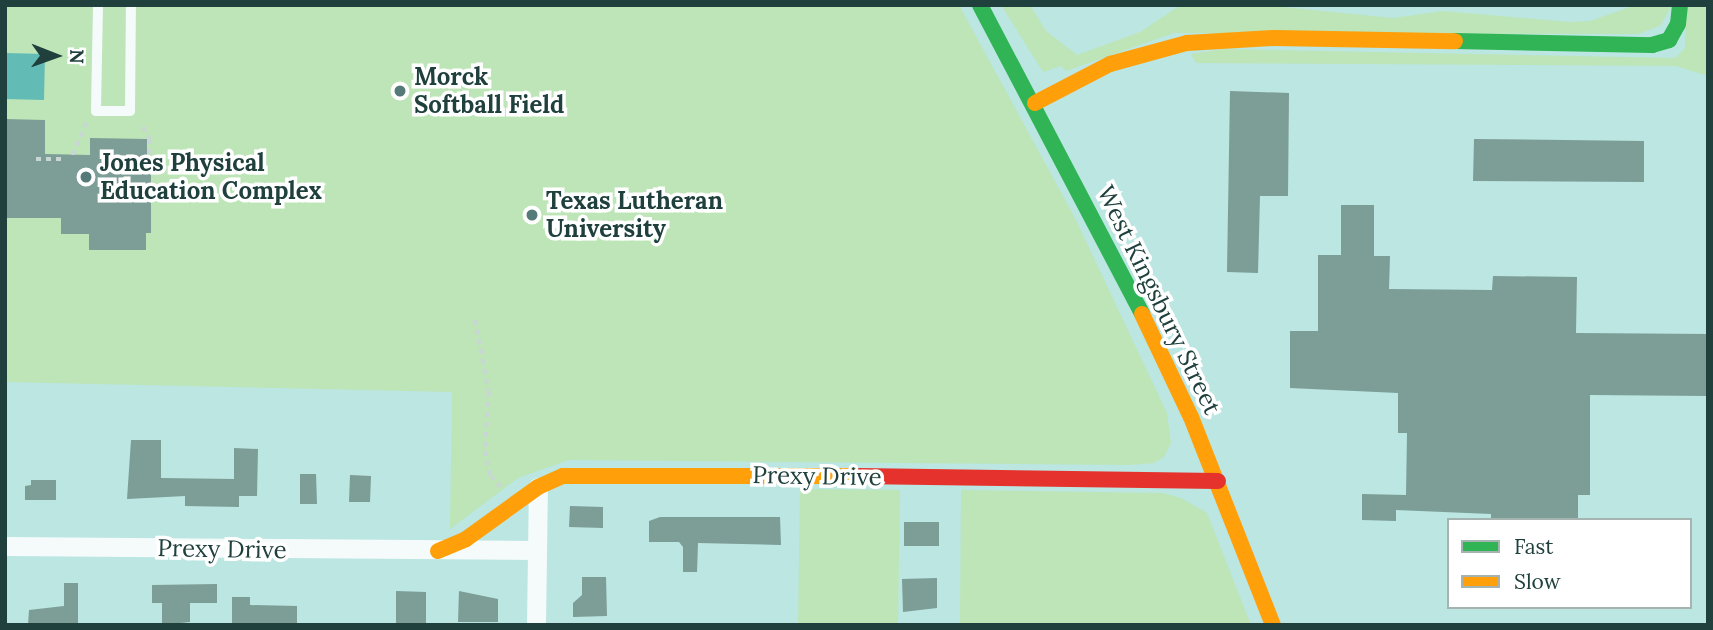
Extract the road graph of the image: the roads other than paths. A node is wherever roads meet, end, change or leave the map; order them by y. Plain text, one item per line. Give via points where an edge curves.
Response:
1 (98, 5) edge
2 (131, 5) edge
3 (980, 5) edge
4 (1679, 5) edge
5 (1035, 103) junction
6 (1218, 481) junction
7 (538, 486) junction
8 (5, 546) edge
9 (537, 550) junction
10 (438, 551) junction
11 (536, 625) edge
12 (1273, 625) edge

1 - 2 lane via 96,111 130,111
3 - 5 street, West Kingsbury Street
4 - 5 street via 1678,24 1669,40 1652,45 1275,38 1187,43 1110,65
5 - 6 street, West Kingsbury Street via 1115,256
6 - 7 street, Prexy Drive via 627,471 564,476
6 - 12 street, West Kingsbury Street
7 - 9 street
7 - 10 street, Prexy Drive via 466,539
8 - 10 street, Prexy Drive
9 - 10 street, Prexy Drive
9 - 11 street

